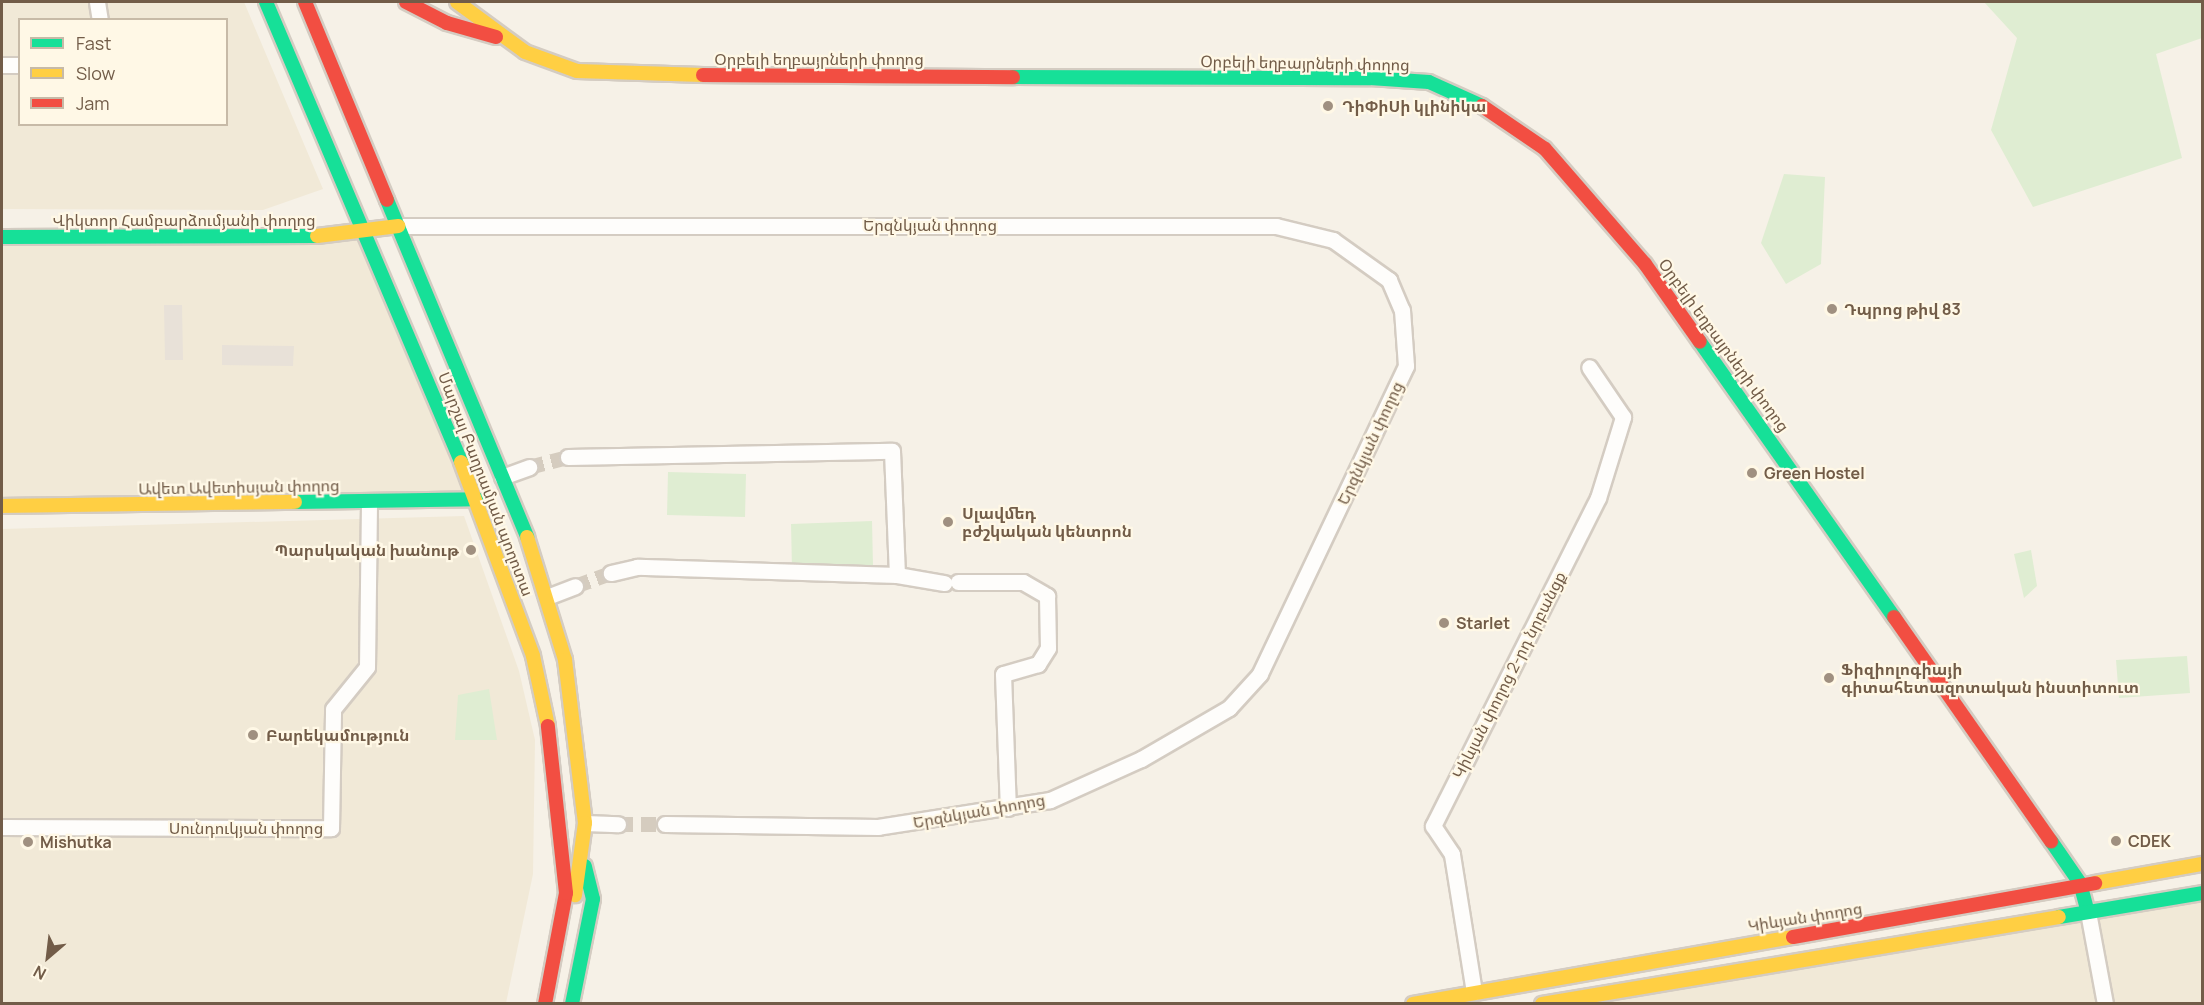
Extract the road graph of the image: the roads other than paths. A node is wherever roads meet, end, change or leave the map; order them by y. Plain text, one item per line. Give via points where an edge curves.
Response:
1 (97, 2) edge
2 (266, 2) edge
3 (305, 2) edge
4 (406, 2) edge
5 (457, 2) edge
6 (100, 18) edge
7 (505, 39) junction
8 (2, 65) edge
9 (18, 65) edge
10 (399, 226) junction
11 (367, 232) junction
12 (2, 237) edge
13 (1589, 367) dead end
14 (568, 457) tunnel mouth
15 (529, 467) tunnel mouth
16 (502, 477) junction
17 (477, 499) junction
18 (369, 501) junction
19 (2, 506) edge
20 (611, 573) tunnel mouth
21 (897, 575) junction
22 (574, 586) tunnel mouth
23 (546, 597) junction
24 (1008, 808) junction
25 (585, 823) junction
26 (618, 824) tunnel mouth
27 (665, 824) tunnel mouth
28 (2, 827) edge
29 (561, 850) junction
30 (581, 852) junction
31 (2202, 864) edge
32 (2080, 883) junction
33 (2202, 893) edge
34 (571, 894) junction
35 (2088, 912) junction
36 (1642, 962) junction
37 (1643, 987) junction
38 (1474, 992) junction
39 (530, 1004) edge
40 (544, 1004) edge
41 (554, 1004) edge
42 (572, 1004) edge
43 (1413, 1004) edge
44 (1542, 1004) edge
45 (2105, 1004) edge

1 - 6 street
2 - 11 main road, Մարշալ Բաղրամյան պողոտա
3 - 10 main road, Մարշալ Բաղրամյան պողոտա
4 - 7 main road, Օրբելի եղբայրների փողոց via 447,23
5 - 7 main road, Օրբելի եղբայրների փողոց
7 - 32 main road, Օրբելի եղբայրների փողոց via 543,61 615,75 1370,78 1429,82 1471,99 1545,149 1645,264 1835,527
8 - 9 street
10 - 11 main road, Վիկտոր Համբարձումյանի փողոց
10 - 16 main road, Մարշալ Բաղրամյան պողոտա
10 - 24 street, Երզնկյան փողոց via 1276,226 1333,240 1389,280 1402,310 1406,366 1246,693 1198,727 1098,781 1050,800
11 - 12 main road, Վիկտոր Համբարձումյանի փողոց
11 - 17 main road, Մարշալ Բաղրամյան պողոտա
13 - 38 street, Կիևյան փողոց 2-րդ նրբանցք via 1623,417 1598,498 1433,826 1452,854
14 - 21 street via 892,451
15 - 16 street
16 - 23 main road, Մարշալ Բաղրամյան պողոտա
17 - 18 main road, Ավետ Ավետիսյան փողոց
17 - 29 main road, Մարշալ Բաղրամյան պողոտա via 533,656 550,734
18 - 19 main road, Ավետ Ավետիսյան փողոց
18 - 28 street, Սունդուկյան փողոց via 367,667 333,709 331,828
20 - 21 street via 637,567
21 - 24 street via 951,582 1023,582 1047,596 1048,648 1038,664 1003,674
22 - 23 street
23 - 25 main road, Մարշալ Բաղրամյան պողոտա via 565,660
24 - 27 street, Երզնկյան փողոց via 878,827
25 - 26 street
25 - 30 main road, Մարշալ Բաղրամյան պողոտա
29 - 34 main road, Մարշալ Բաղրամյան պողոտա
29 - 39 main road
30 - 34 main road, Մարշալ Բաղրամյան պողոտա
30 - 42 main road via 593,899
31 - 32 main road, Կիևյան փողոց
32 - 35 main road, Օրբելի եղբայրների փողոց
32 - 36 main road, Կիևյան փողոց
33 - 35 main road
34 - 40 main road, Մարշալ Բաղրամյան պողոտա
34 - 41 main road, Մարշալ Բաղրամյան պողոտա
35 - 37 main road
35 - 45 street
36 - 37 main road via 1650,970
36 - 38 main road, Կիևյան փողոց
37 - 44 main road
38 - 43 main road, Կիևյան փողոց

